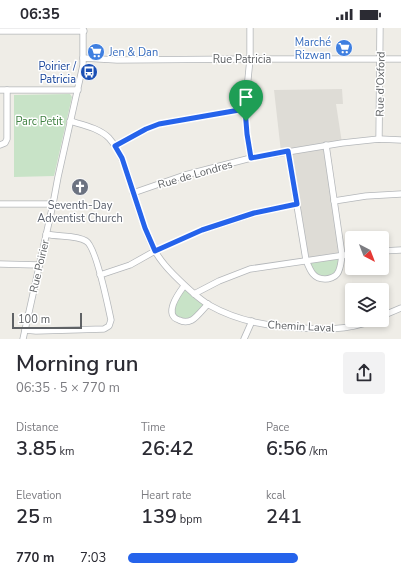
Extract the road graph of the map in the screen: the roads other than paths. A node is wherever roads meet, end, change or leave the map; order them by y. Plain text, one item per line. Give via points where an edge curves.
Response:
1 (250, 28) edge
2 (380, 28) edge
3 (83, 30) edge
4 (0, 31) edge
5 (83, 58) junction
6 (250, 59) junction
7 (380, 59) junction
8 (401, 59) edge
9 (0, 90) edge
10 (7, 90) junction
11 (78, 90) junction
12 (245, 109) junction
13 (70, 121) junction
14 (379, 139) junction
15 (401, 140) edge
16 (0, 145) edge
17 (326, 145) junction
18 (115, 146) junction
19 (288, 151) junction
20 (251, 158) junction
21 (133, 193) junction
22 (401, 194) edge
23 (334, 200) junction
24 (0, 204) edge
25 (53, 204) junction
26 (297, 204) junction
27 (46, 234) junction
28 (401, 250) edge
29 (155, 251) junction
30 (389, 251) edge
31 (342, 255) junction
32 (345, 255) edge
33 (306, 260) junction
34 (0, 264) edge
35 (39, 265) junction
36 (100, 275) junction
37 (184, 286) junction
38 (194, 294) junction
39 (208, 304) junction
40 (401, 308) edge
41 (389, 313) edge
42 (252, 321) junction
43 (346, 327) edge
44 (25, 330) junction
45 (23, 339) edge
46 (244, 339) edge

1 - 6 street
2 - 7 street, Rue d'Oxford
3 - 4 street
3 - 5 street, Rue Poirier
5 - 6 street, Rue Patricia
5 - 11 street, Rue Poirier
6 - 7 street, Rue Patricia
6 - 12 street
7 - 8 street, Rue Patricia
7 - 14 street, Rue d'Oxford
9 - 10 street
10 - 11 street
10 - 16 street via 7,138 5,143
11 - 13 street, Rue Poirier
12 - 18 street via 159,124
12 - 20 street
13 - 18 street, Chemin Laval via 100,131
13 - 25 street, Rue Poirier
14 - 15 street, Rue de Londres
14 - 17 street, Rue de Londres
17 - 19 street, Rue de Londres
17 - 23 street
18 - 21 street, Chemin Laval via 122,158
19 - 20 street, Rue de Londres
19 - 26 street
20 - 21 street, Rue de Londres via 185,175
21 - 29 street, Chemin Laval
22 - 23 street
23 - 31 street
24 - 25 street
25 - 27 street, Rue Poirier
26 - 29 street via 254,213 202,230
26 - 33 street
27 - 35 street, Rue Poirier
27 - 36 street via 86,240 91,245
28 - 30 street
29 - 36 street via 130,265
29 - 37 street, Chemin Laval
31 - 32 street
31 - 33 street
31 - 33 street via 336,275 328,279 318,279
33 - 38 street via 250,269
34 - 35 street
35 - 44 street, Rue Poirier
36 - 44 street via 112,320 104,330
37 - 38 street, Chemin Laval
37 - 39 street via 175,299 172,310 177,320 192,320
38 - 39 street, Chemin Laval
39 - 42 street, Chemin Laval
40 - 41 street
42 - 43 street, Chemin Laval via 271,326 336,329
42 - 46 street
44 - 45 street, Rue Poirier

